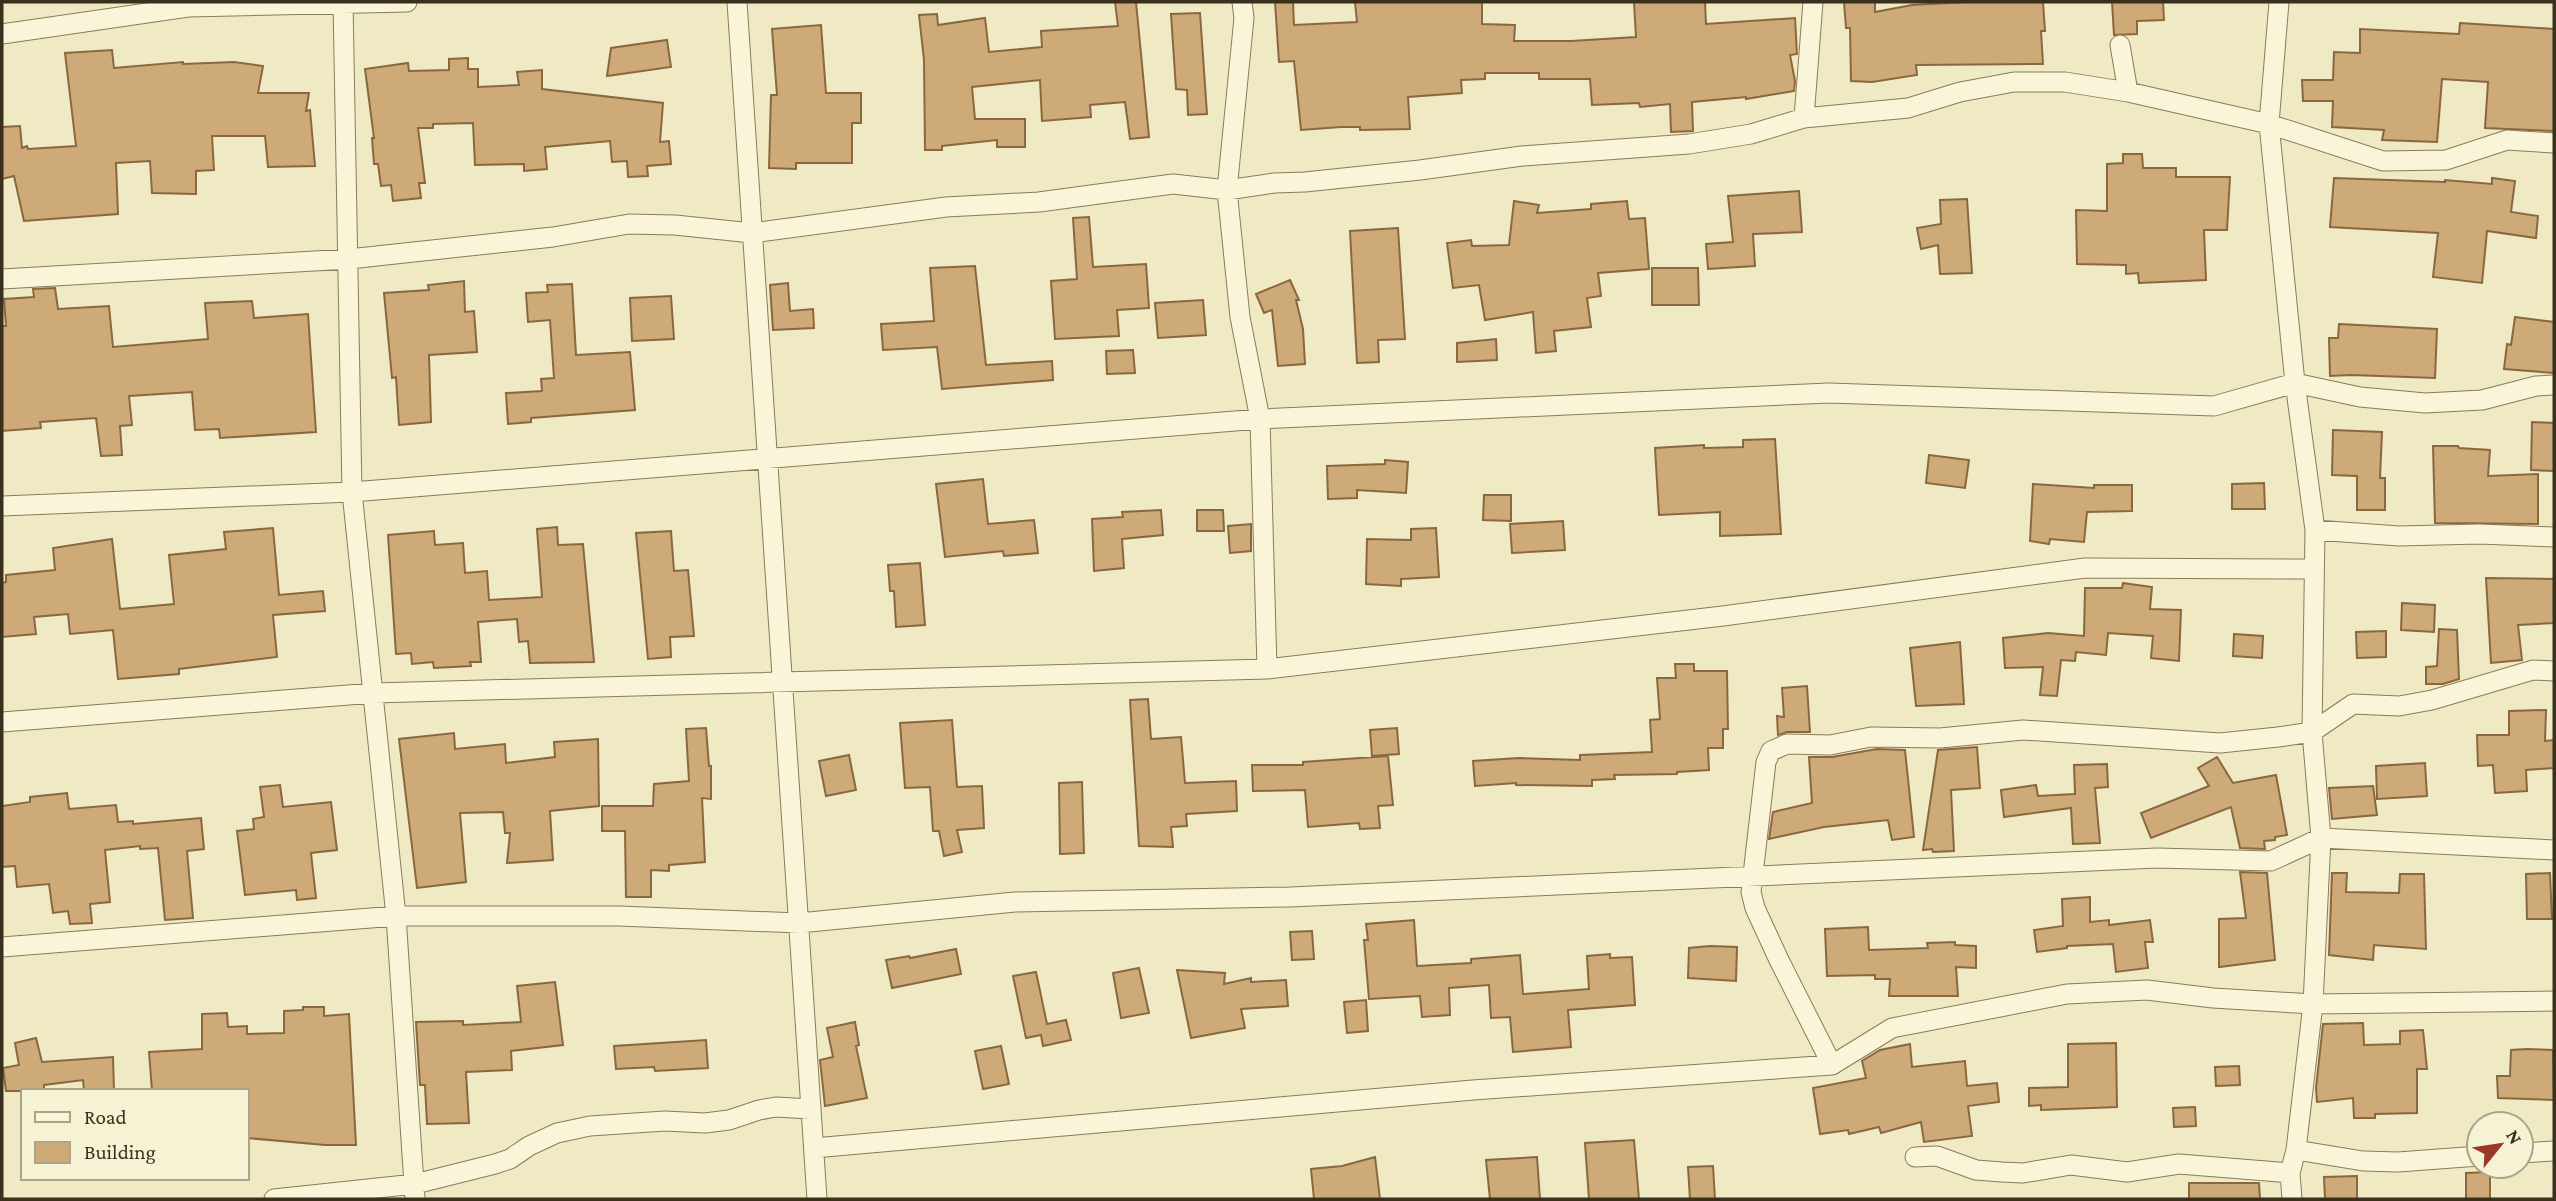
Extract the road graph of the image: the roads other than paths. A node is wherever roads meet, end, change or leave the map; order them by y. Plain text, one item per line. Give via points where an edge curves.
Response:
1 (407, 2) edge
2 (737, 2) edge
3 (1242, 2) edge
4 (1813, 2) edge
5 (2279, 2) edge
6 (343, 3) edge
7 (2, 34) edge
8 (2120, 45) dead end
9 (2128, 92) junction
10 (1804, 118) junction
11 (2269, 124) junction
12 (2554, 143) edge
13 (1227, 190) junction
14 (752, 233) junction
15 (349, 259) junction
16 (2, 279) edge
17 (2295, 383) junction
18 (2554, 385) edge
19 (1260, 419) junction
20 (767, 457) junction
21 (352, 492) junction
22 (2, 506) edge
23 (2315, 530) junction
24 (2554, 537) edge
25 (2314, 569) junction
26 (1267, 670) junction
27 (2554, 671) edge
28 (782, 682) junction
29 (374, 693) junction
30 (2, 722) edge
31 (2312, 732) junction
32 (2321, 838) junction
33 (2554, 850) edge
34 (1752, 877) junction
35 (396, 916) junction
36 (799, 923) junction
37 (2, 947) edge
38 (2554, 1001) edge
39 (2313, 1004) junction
40 (1832, 1065) junction
41 (811, 1109) junction
42 (814, 1148) junction
43 (2296, 1150) junction
44 (2554, 1151) edge
45 (2535, 1152) edge
46 (1915, 1157) dead end
47 (2465, 1157) edge
48 (2290, 1174) junction
49 (415, 1191) edge
50 (274, 1199) edge
51 (817, 1199) edge
52 (2292, 1199) edge

1 - 6 street
2 - 14 street
3 - 13 street
4 - 10 street
5 - 11 street
6 - 7 street via 188,6
6 - 15 street
8 - 9 street
9 - 10 street via 2065,82 2014,82 1908,108
9 - 11 street
10 - 13 street via 1751,134 1689,144 1522,156
11 - 12 street via 2383,161 2446,160 2507,141
11 - 17 street
13 - 14 street via 1173,184
13 - 19 street via 1240,317
14 - 15 street via 629,224
14 - 20 street
15 - 16 street
15 - 21 street
17 - 18 street via 2360,397 2425,403 2482,400
17 - 19 street via 2214,407 1829,393
17 - 23 street
19 - 20 street
19 - 26 street
20 - 21 street
20 - 28 street
21 - 22 street
21 - 29 street
23 - 24 street via 2399,536
23 - 25 street
25 - 26 street via 2085,569
25 - 31 street
26 - 28 street
27 - 31 street via 2533,670 2399,706 2353,704
28 - 29 street
28 - 36 street
29 - 30 street
29 - 35 street
31 - 32 street
31 - 34 street via 2220,743 2023,730 1940,738 1871,737 1830,745 1787,744 1771,751 1766,762
32 - 33 street
32 - 34 street via 2271,861 2157,858
32 - 39 street
34 - 36 street via 1290,897 1015,902
34 - 40 street via 1755,908
35 - 36 street via 619,916
35 - 37 street
35 - 49 street
36 - 41 street
38 - 39 street
39 - 40 street via 2147,990 2067,994 1892,1028
39 - 43 street
40 - 42 street via 1473,1090
41 - 42 street
41 - 49 street via 776,1107 705,1123 590,1126 557,1133 510,1159
42 - 51 street
43 - 47 street via 2398,1163
43 - 48 street
44 - 45 street
46 - 48 street via 1937,1156 1976,1170 2023,1173 2071,1165 2127,1172 2179,1164
48 - 52 street
49 - 50 street

